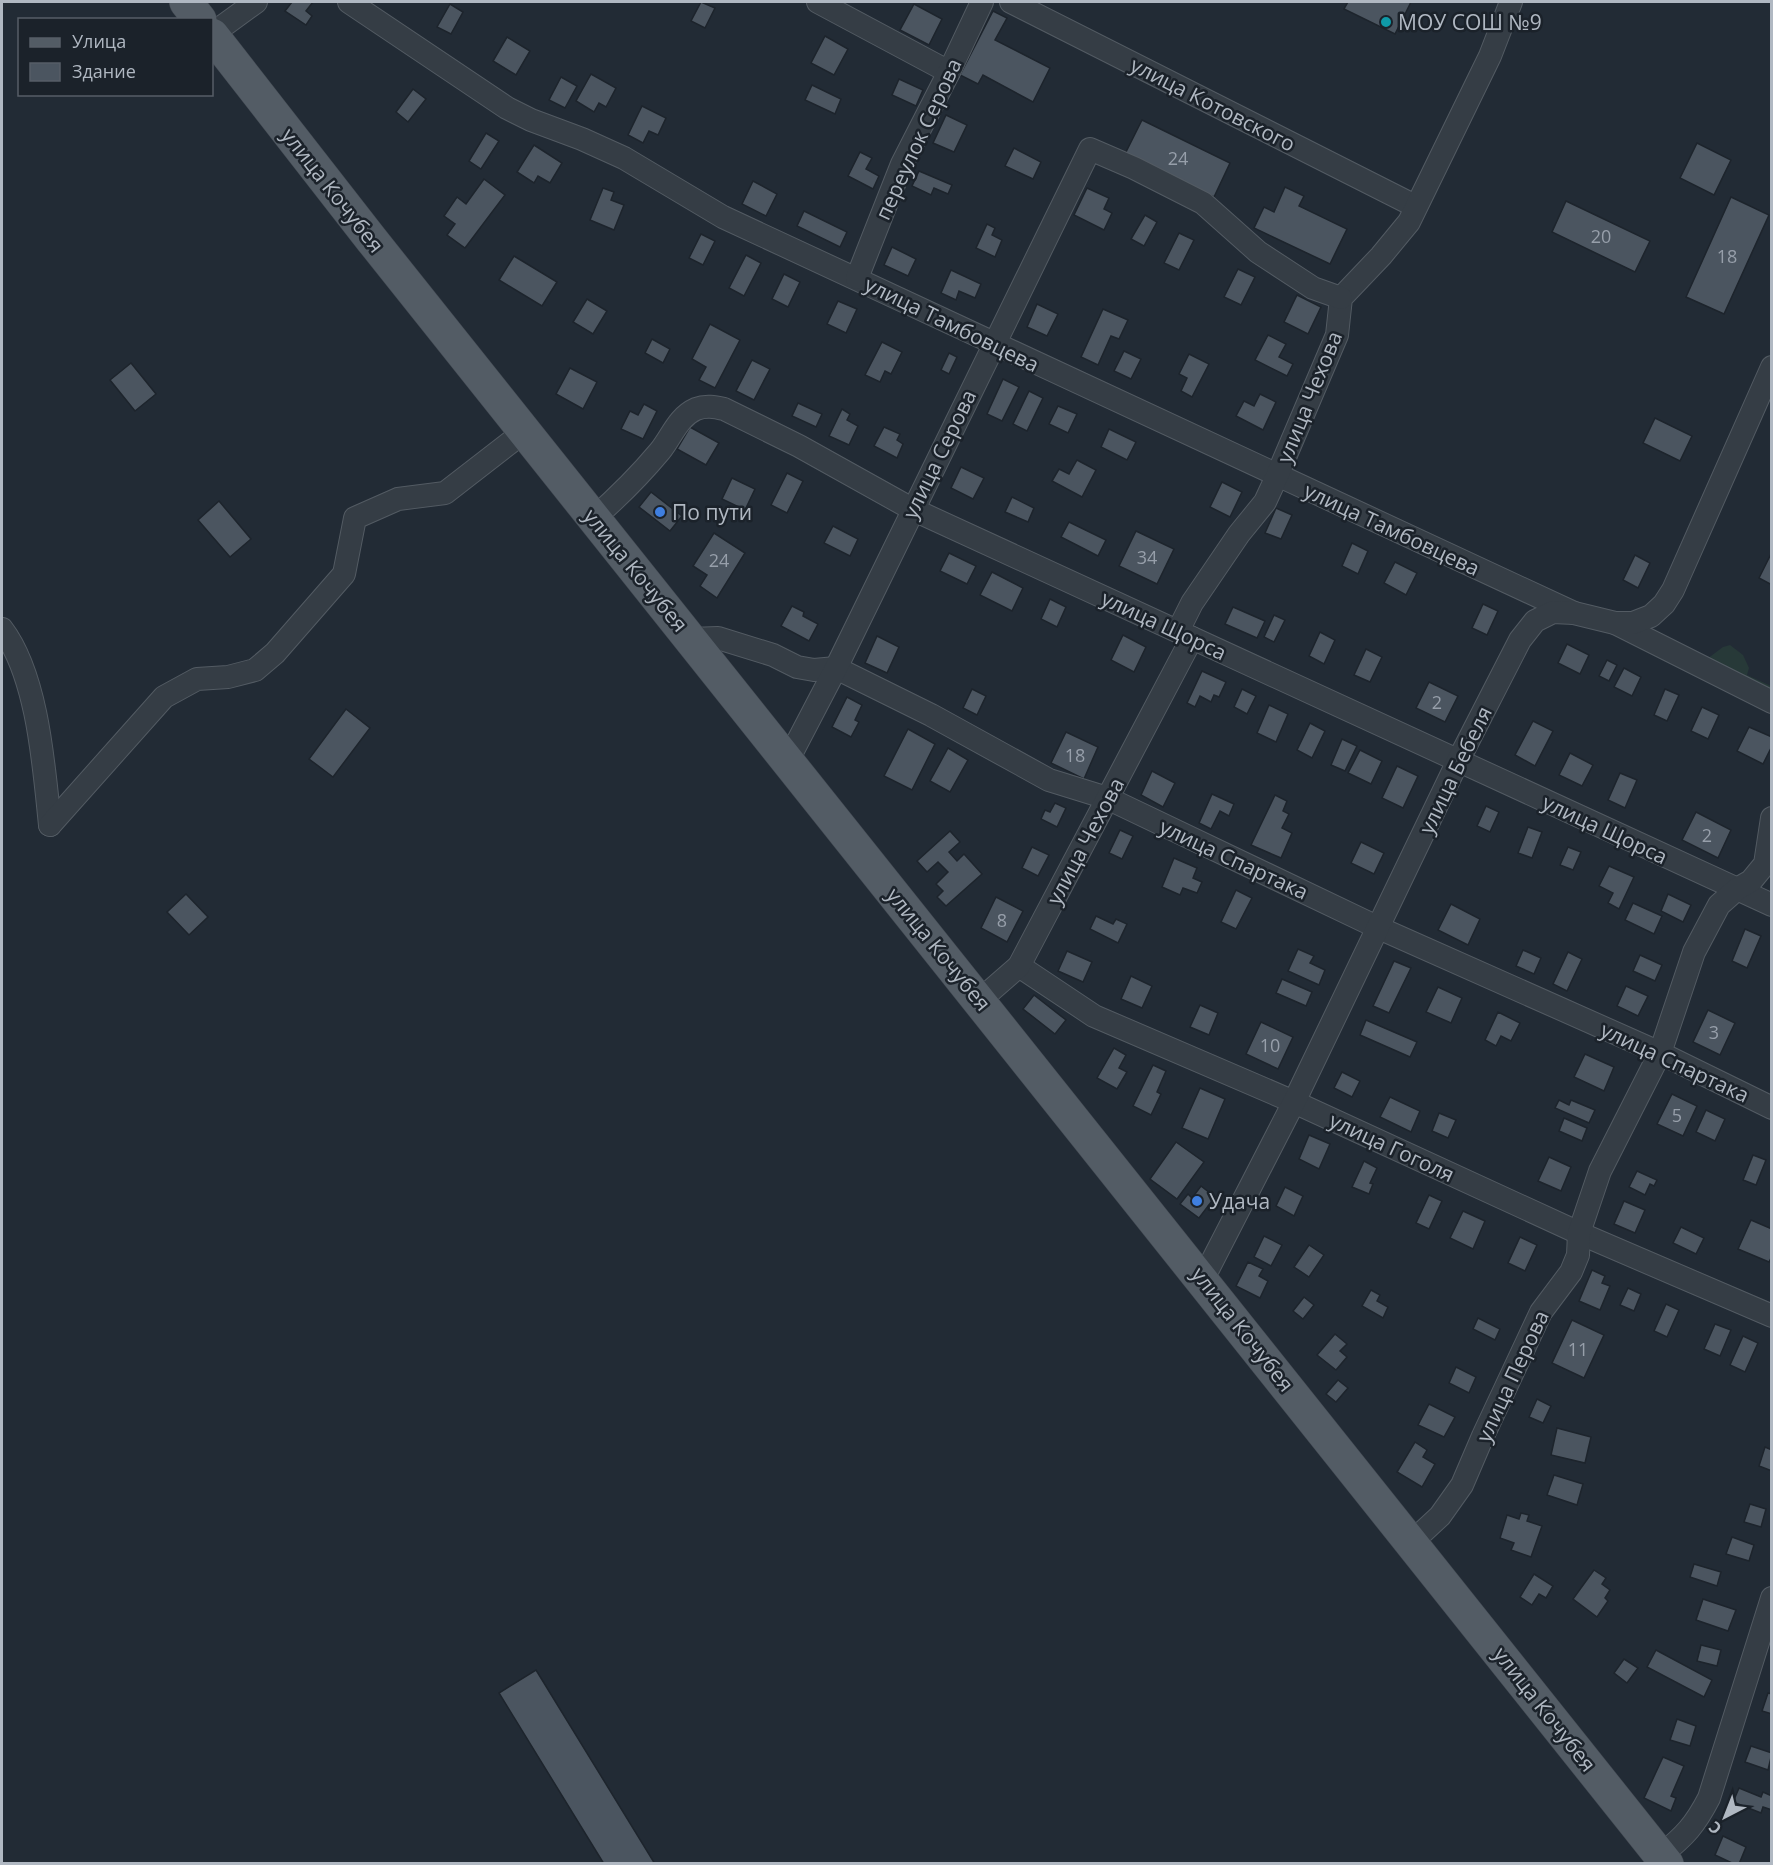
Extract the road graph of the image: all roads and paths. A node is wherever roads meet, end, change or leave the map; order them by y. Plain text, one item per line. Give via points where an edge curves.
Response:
1 (186, 2) edge
2 (256, 2) edge
3 (349, 2) edge
4 (818, 2) edge
5 (982, 2) edge
6 (1011, 2) edge
7 (1511, 2) edge
8 (198, 18) edge
9 (213, 33) edge
10 (213, 35) edge
11 (949, 72) junction
12 (1415, 206) junction
13 (857, 278) junction
14 (1341, 298) junction
15 (993, 345) junction
16 (1772, 367) edge
17 (1763, 412) edge
18 (525, 431) junction
19 (1277, 476) junction
20 (912, 509) junction
21 (594, 518) junction
22 (1574, 614) junction
23 (1615, 623) junction
24 (2, 629) edge
25 (1185, 635) junction
26 (691, 639) junction
27 (836, 668) junction
28 (1772, 702) edge
29 (788, 760) junction
30 (1458, 761) junction
31 (1107, 798) junction
32 (1772, 818) edge
33 (1737, 889) junction
34 (1772, 905) edge
35 (1379, 928) junction
36 (1019, 966) junction
37 (980, 1000) junction
38 (1660, 1053) junction
39 (1294, 1102) junction
40 (1772, 1108) edge
41 (1579, 1233) junction
42 (1203, 1279) junction
43 (1772, 1316) edge
44 (1412, 1542) junction
45 (1772, 1598) edge
46 (1664, 1859) edge

1 - 8 main road
2 - 9 street
3 - 13 street, улица Тамбовцева via 507,108 624,158 723,217
4 - 11 street
5 - 11 street, переулок Серова
6 - 12 street, улица Котовского
7 - 12 street via 1490,56
10 - 18 main road, улица Кочубея
11 - 13 street, переулок Серова via 902,164
12 - 14 street via 1409,222
13 - 15 street, улица Тамбовцева
14 - 15 street, улица Серова via 1313,288 1258,252 1203,203 1090,149
14 - 19 street, улица Чехова via 1337,335
15 - 19 street, улица Тамбовцева
15 - 20 street, улица Серова
16 - 17 street, улица Бебеля
17 - 23 street, улица Бебеля via 1664,604 1651,616 1633,623
18 - 21 main road, улица Кочубея
18 - 24 street via 446,493 398,499 356,518 344,574 275,653 255,670 197,679 164,697 50,825 42,745 29,691
19 - 22 street, улица Тамбовцева
19 - 25 street, улица Чехова via 1264,502 1192,603
20 - 21 street, улица Щорса via 799,446 724,409 710,406 681,419 647,466
20 - 25 street, улица Щорса
20 - 27 street, улица Серова
21 - 26 main road, улица Кочубея
22 - 23 street, улица Бебеля
22 - 30 street, улица Бебеля via 1553,612 1535,621 1520,640
23 - 28 street
25 - 30 street, улица Щорса
25 - 31 street, улица Чехова
26 - 27 street, улица Спартака via 718,638 797,667
26 - 29 main road, улица Кочубея
27 - 29 street, улица Серова
27 - 31 street, улица Спартака via 1049,780
29 - 37 main road, улица Кочубея
30 - 33 street, улица Щорса
30 - 35 street, улица Бебеля
31 - 35 street, улица Спартака
31 - 36 street, улица Чехова
32 - 33 street, улица Перова via 1765,864 1751,881
33 - 34 street, улица Щорса
33 - 38 street, улица Перова via 1719,905 1694,952
35 - 38 street, улица Спартака
35 - 39 street, улица Бебеля
36 - 37 street, улица Чехова
36 - 39 street, улица Гоголя via 1094,1016
37 - 42 main road, улица Кочубея
38 - 40 street, улица Спартака
38 - 41 street, улица Перова via 1600,1171
39 - 41 street, улица Гоголя
39 - 42 street, улица Бебеля
41 - 43 street, улица Гоголя
41 - 44 street, улица Перова via 1578,1255 1571,1272 1541,1312 1462,1485 1440,1516
42 - 44 main road, улица Кочубея
44 - 46 main road, улица Кочубея
45 - 46 street via 1709,1797 1697,1822

